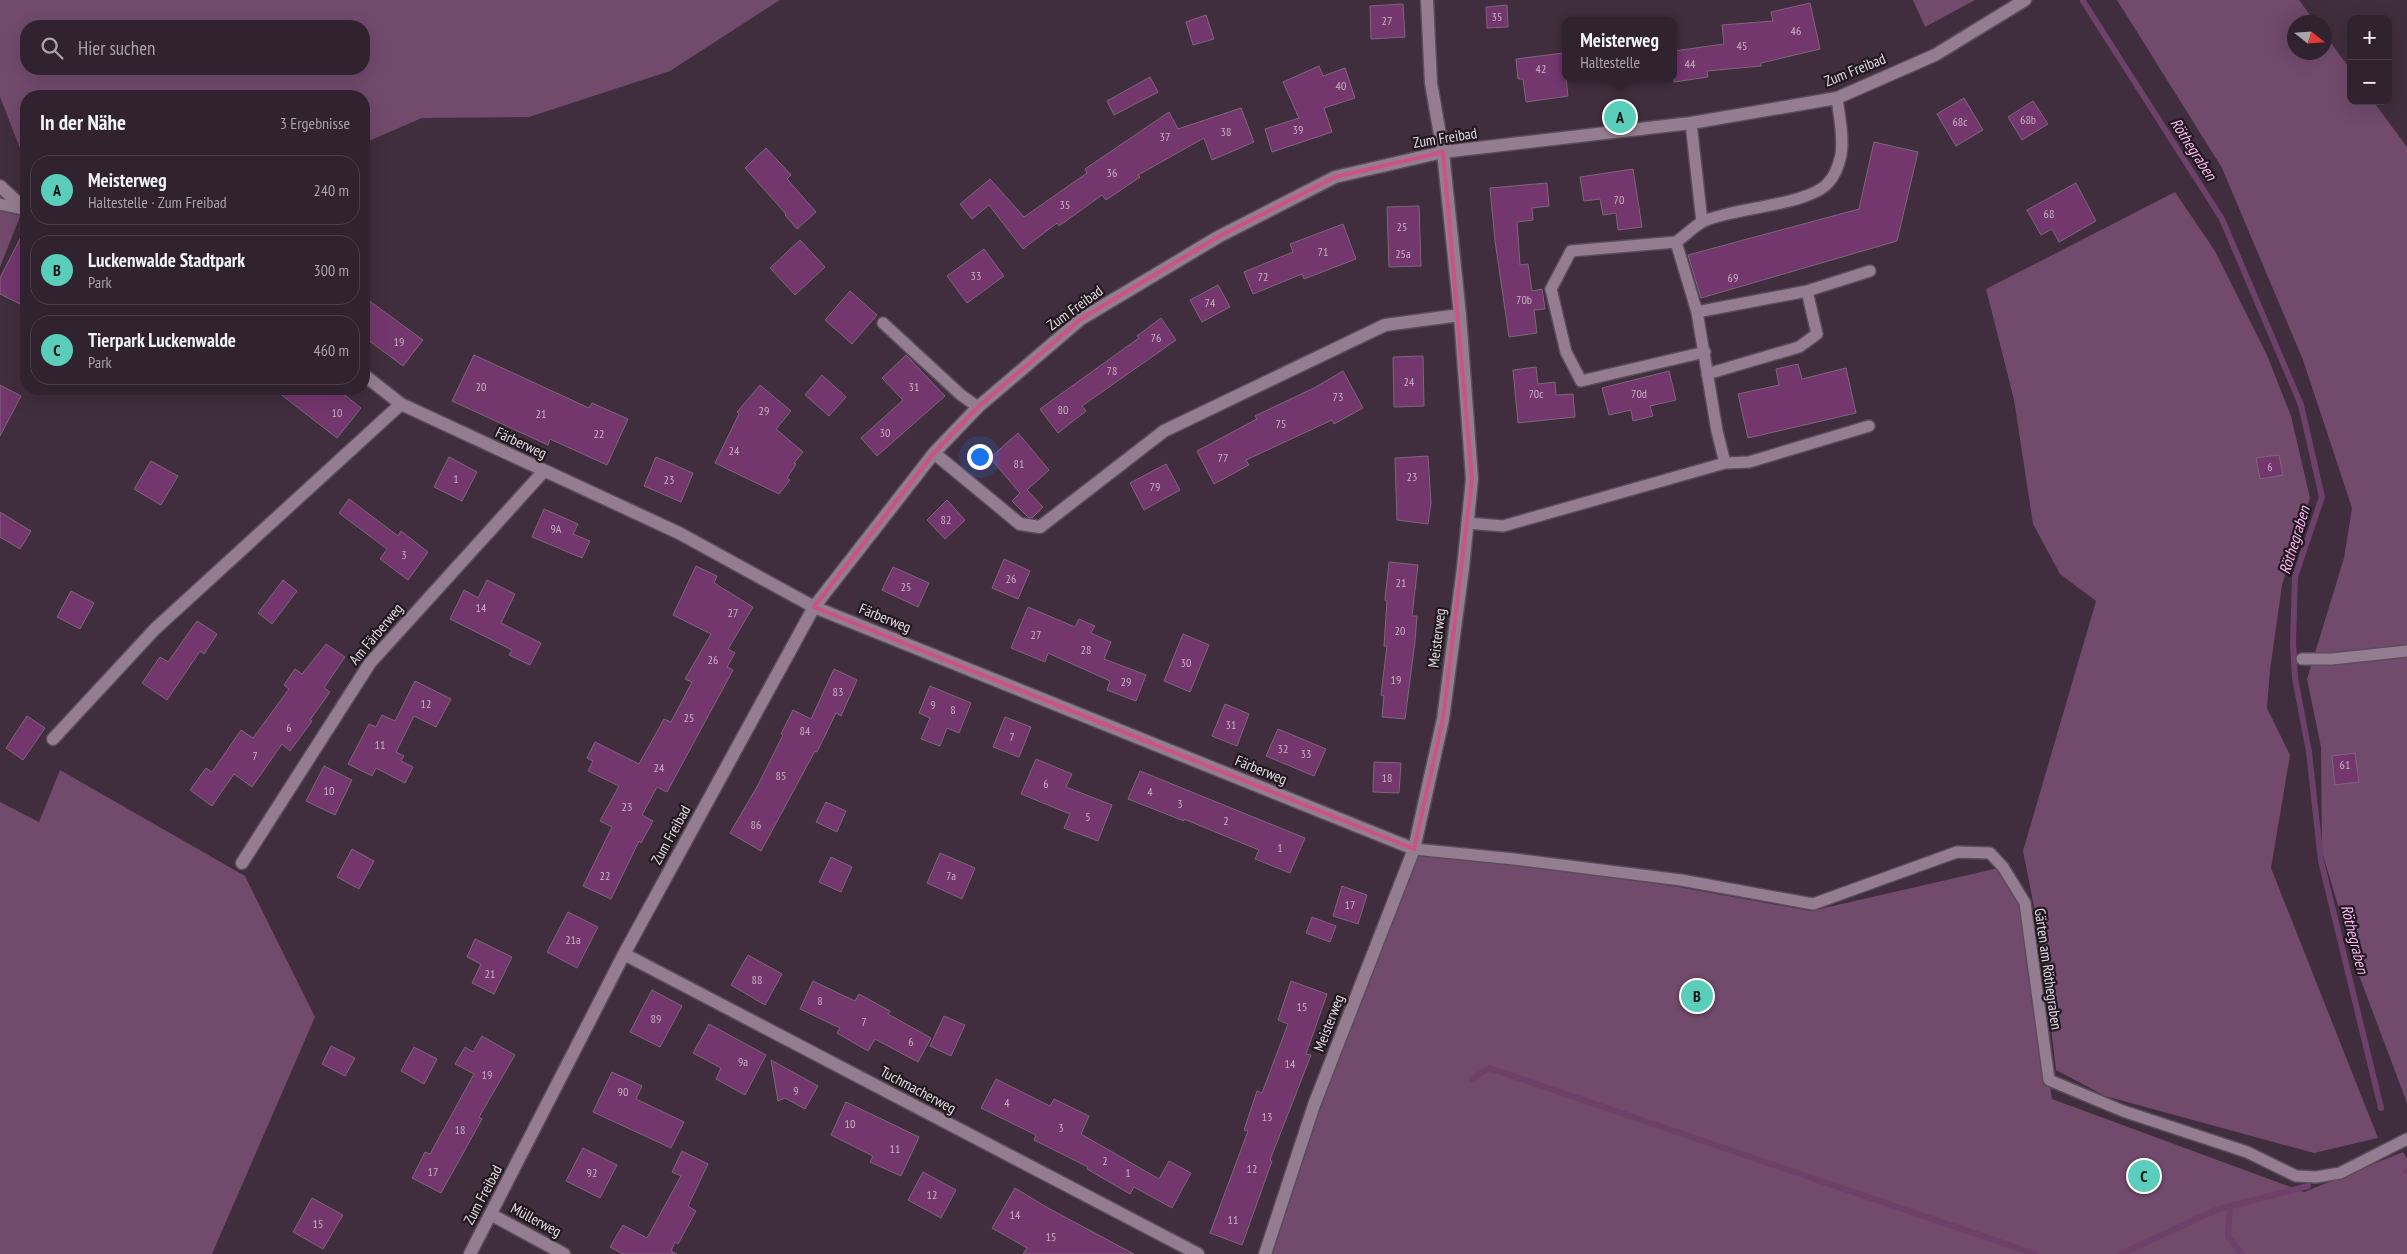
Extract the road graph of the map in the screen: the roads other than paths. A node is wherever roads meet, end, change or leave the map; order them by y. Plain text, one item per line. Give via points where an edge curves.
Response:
1 (1427, 0) edge
2 (2026, 0) edge
3 (1836, 98) junction
4 (1691, 123) junction
5 (1443, 152) junction
6 (0, 186) edge
7 (0, 204) edge
8 (20, 204) edge
9 (20, 208) edge
10 (1702, 222) junction
11 (1676, 242) junction
12 (1870, 271) dead end
13 (1807, 291) junction
14 (1697, 312) junction
15 (1460, 316) junction
16 (883, 323) dead end
17 (1705, 352) junction
18 (1707, 374) junction
19 (370, 380) edge
20 (401, 404) junction
21 (978, 407) junction
22 (1869, 426) dead end
23 (934, 453) junction
24 (1725, 463) junction
25 (544, 471) junction
26 (1467, 523) junction
27 (814, 607) junction
28 (2407, 651) edge
29 (2302, 659) dead end
30 (53, 739) dead end
31 (1414, 849) junction
32 (242, 863) dead end
33 (624, 954) junction
34 (2407, 1139) edge
35 (492, 1215) junction
36 (470, 1254) edge
37 (564, 1254) edge
38 (1198, 1254) edge
39 (1265, 1254) edge

1 - 5 street, Meisterweg via 1431,83
2 - 3 street, Zum Freibad via 1935,54
3 - 4 street, Zum Freibad
3 - 10 lane via 1842,141 1840,157 1828,183 1800,197
4 - 5 street, Zum Freibad
4 - 10 lane
5 - 15 street, Meisterweg
5 - 21 street, Zum Freibad via 1335,177 1218,237 1081,319
6 - 8 street
7 - 9 lane
10 - 11 lane
11 - 14 lane
11 - 17 lane via 1571,251 1551,289 1566,352 1581,381
12 - 13 lane
13 - 14 lane
13 - 18 lane via 1817,334 1800,346
14 - 17 lane
15 - 23 street via 1385,325 1164,431 1040,527 1020,524
15 - 26 street, Meisterweg via 1472,479
16 - 21 lane
17 - 18 lane
18 - 24 lane
19 - 20 street, Färberweg
20 - 25 street, Färberweg
20 - 30 street via 156,629
21 - 23 street, Zum Freibad
22 - 24 lane via 1749,462
23 - 27 street, Zum Freibad
24 - 26 lane via 1503,526
25 - 27 street, Färberweg via 679,533
25 - 32 street, Am Färberweg via 370,663
26 - 31 street, Meisterweg via 1443,719
27 - 31 street, Färberweg
27 - 33 street, Zum Freibad
28 - 29 lane
31 - 34 lane, Gärten am Röthegraben via 1681,880 1813,904 1957,852 1990,853 2003,867 2024,903 2049,1080 2123,1111 2247,1152 2296,1176 2316,1177 2340,1172
31 - 39 street, Meisterweg via 1314,1105
33 - 35 street, Zum Freibad
33 - 38 street, Tuchmacherweg
35 - 36 street, Zum Freibad
35 - 37 street, Müllerweg

